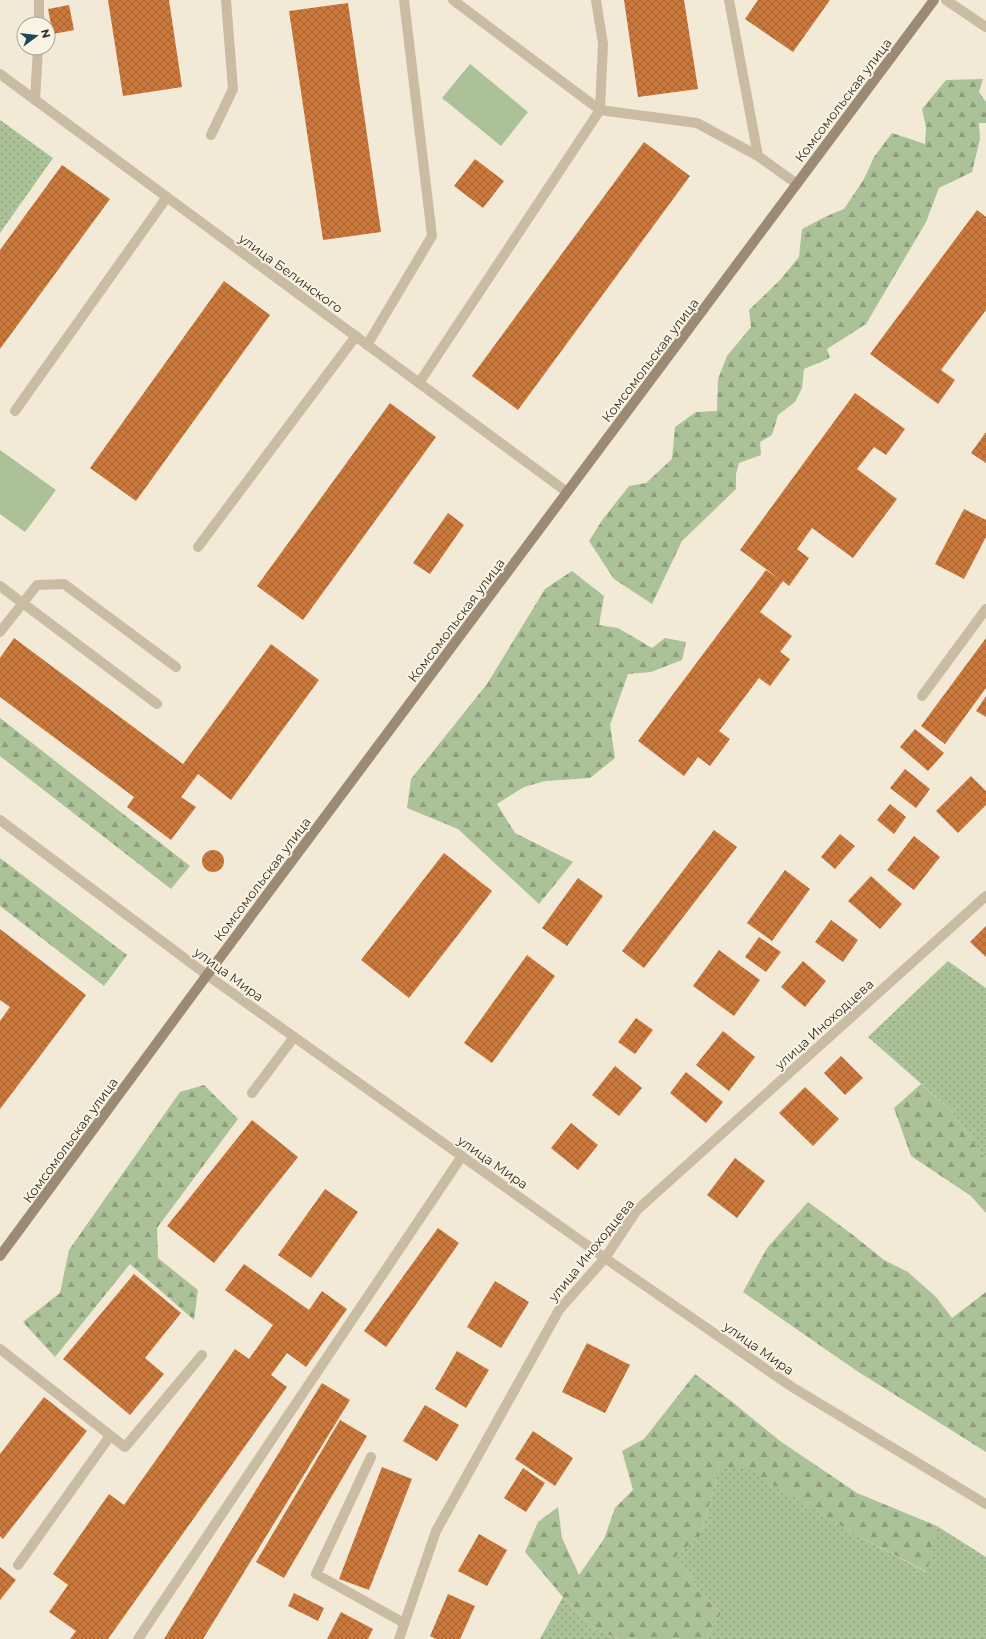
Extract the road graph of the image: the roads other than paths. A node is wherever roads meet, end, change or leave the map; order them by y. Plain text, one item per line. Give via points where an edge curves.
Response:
1 (39, 0) edge
2 (226, 0) edge
3 (404, 0) edge
4 (453, 0) edge
5 (596, 0) edge
6 (729, 0) edge
7 (934, 0) edge
8 (946, 0) edge
9 (39, 16) edge
10 (986, 27) edge
11 (38, 56) edge
12 (0, 74) edge
13 (35, 100) junction
14 (600, 110) junction
15 (211, 135) dead end
16 (758, 156) junction
17 (797, 184) junction
18 (167, 197) junction
19 (356, 336) junction
20 (367, 345) junction
21 (419, 383) junction
22 (15, 411) dead end
23 (567, 492) junction
24 (198, 547) dead end
25 (0, 586) edge
26 (23, 603) junction
27 (986, 609) edge
28 (0, 632) edge
29 (176, 667) dead end
30 (922, 696) dead end
31 (157, 704) dead end
32 (0, 820) edge
33 (986, 896) edge
34 (207, 975) junction
35 (294, 1037) junction
36 (252, 1093) dead end
37 (462, 1156) junction
38 (0, 1256) edge
39 (605, 1258) junction
40 (0, 1349) edge
41 (202, 1355) dead end
42 (110, 1436) junction
43 (371, 1456) dead end
44 (986, 1504) edge
45 (18, 1565) dead end
46 (404, 1623) junction
47 (138, 1639) edge
48 (398, 1639) edge

1 - 9 street
2 - 15 street via 233,89
3 - 20 street via 432,236
4 - 14 street
5 - 14 street via 603,44
6 - 16 street
7 - 17 main road, Комсомольская улица
8 - 10 street
11 - 13 street
12 - 13 street, улица Белинского
13 - 18 street, улица Белинского
14 - 16 street via 697,122
14 - 21 street
16 - 17 street
17 - 23 main road, Комсомольская улица
18 - 19 street, улица Белинского
18 - 22 street
19 - 20 street, улица Белинского
19 - 24 street
20 - 21 street, улица Белинского
21 - 23 street, улица Белинского
23 - 34 main road, Комсомольская улица
25 - 26 street
26 - 28 street
26 - 29 street via 37,585 64,584
26 - 31 street
27 - 30 street
32 - 34 street, улица Мира
33 - 39 street, улица Иноходцева via 638,1210
34 - 35 street, улица Мира
34 - 38 main road, Комсомольская улица
35 - 36 street
35 - 37 street, улица Мира
37 - 39 street, улица Мира
37 - 47 street
39 - 44 street, улица Мира via 792,1387
39 - 46 street, улица Иноходцева via 559,1310 436,1531
40 - 42 street
41 - 42 street via 125,1447
42 - 45 street
43 - 46 street via 316,1574
46 - 48 street, улица Иноходцева

